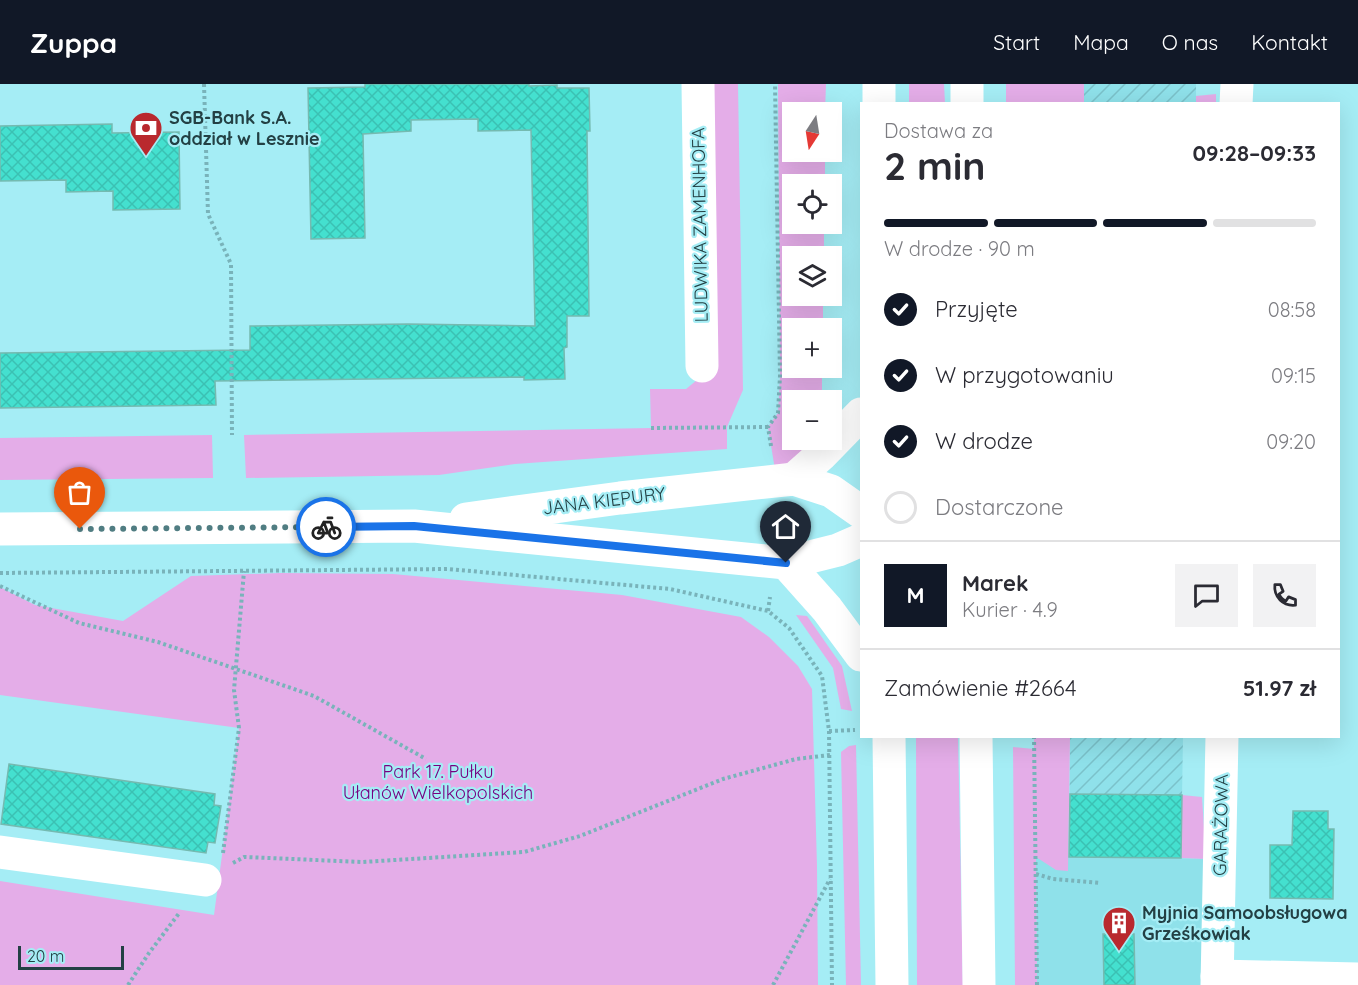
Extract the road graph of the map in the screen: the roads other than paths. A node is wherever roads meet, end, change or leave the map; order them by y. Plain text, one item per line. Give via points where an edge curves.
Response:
1 (698, 84) edge
2 (879, 84) edge
3 (967, 84) edge
4 (1237, 84) edge
5 (879, 102) edge
6 (967, 102) edge
7 (1236, 102) edge
8 (702, 366) dead end
9 (860, 415) edge
10 (794, 479) junction
11 (860, 511) edge
12 (414, 526) junction
13 (0, 529) edge
14 (860, 540) edge
15 (786, 563) junction
16 (860, 655) edge
17 (889, 738) edge
18 (976, 738) edge
19 (1222, 738) edge
20 (0, 852) edge
21 (213, 874) road end
22 (1358, 979) edge
23 (1217, 980) edge
24 (892, 985) edge
25 (979, 985) edge

1 - 8 street, LUDWIKA ZAMENHOFA
2 - 5 street
3 - 6 street
4 - 7 street
9 - 10 street
10 - 11 street, JANA KIEPURY via 831,491
10 - 12 street, JANA KIEPURY
12 - 13 street, JANA KIEPURY
12 - 15 street, JANA KIEPURY
14 - 15 street, JANA KIEPURY
15 - 16 street
17 - 24 street
18 - 25 street
19 - 23 street, GARAŻOWA
20 - 21 street
22 - 23 street

